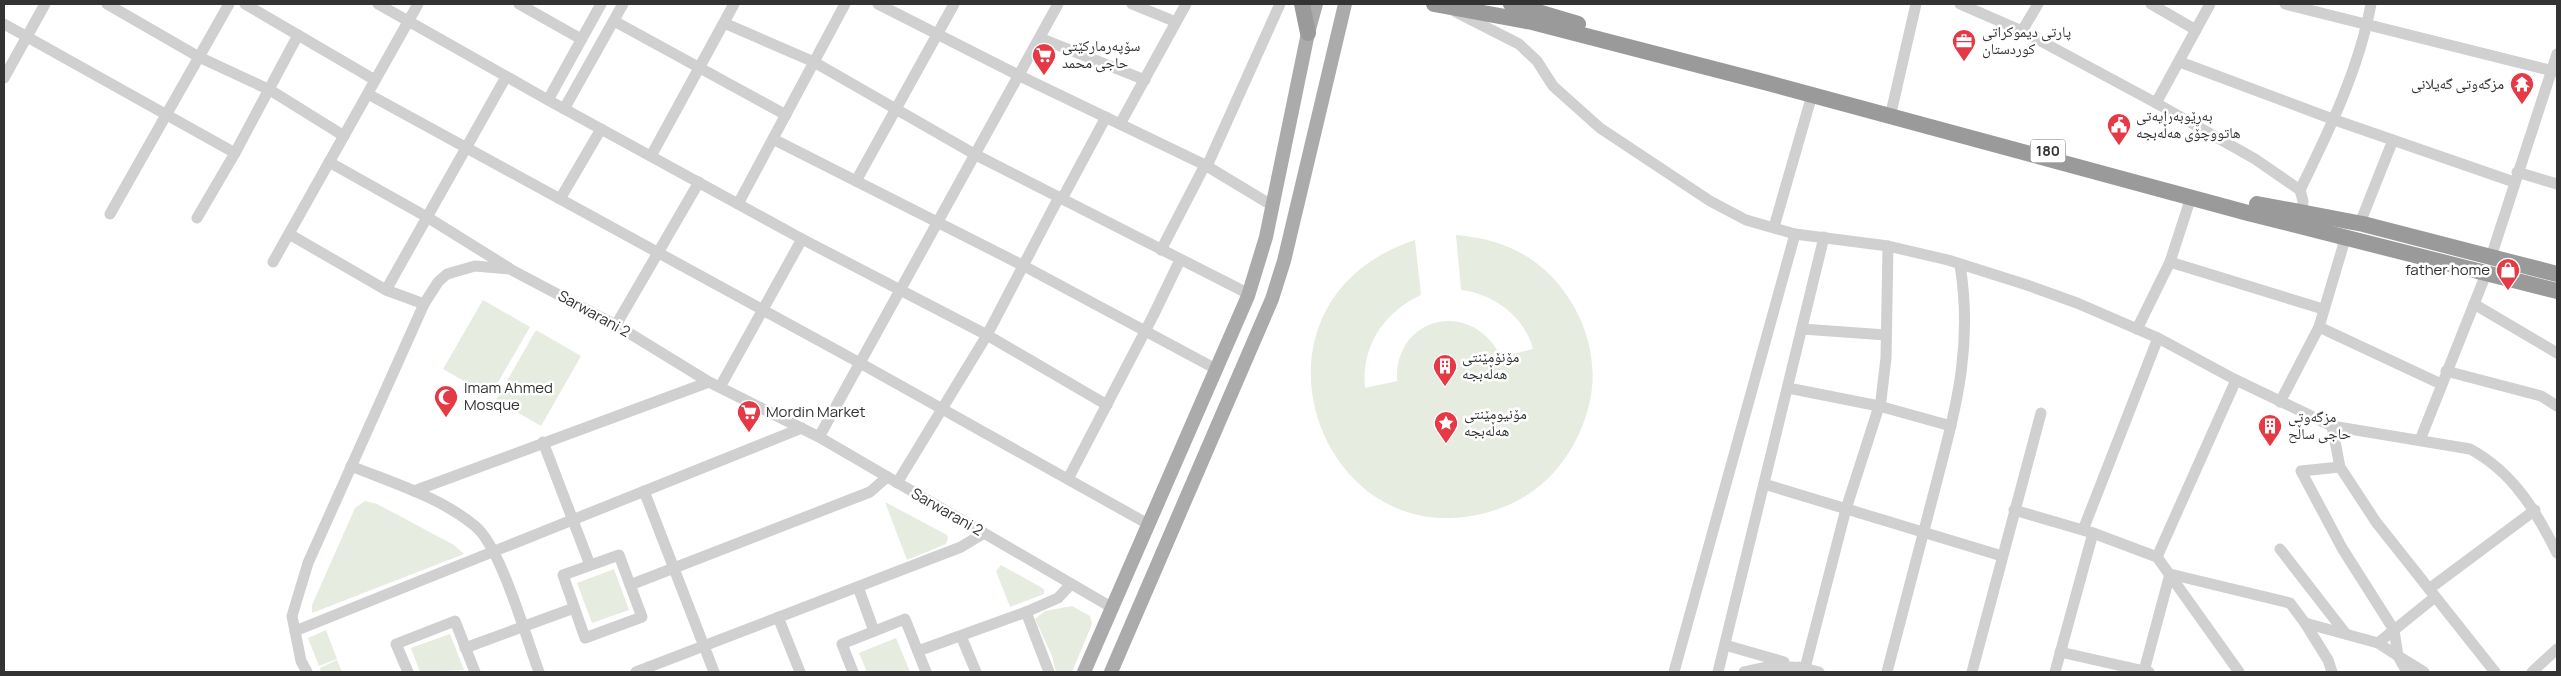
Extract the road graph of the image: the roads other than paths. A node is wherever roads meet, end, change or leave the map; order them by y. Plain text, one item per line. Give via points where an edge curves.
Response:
1 (45, 4) edge
2 (107, 4) edge
3 (229, 4) edge
4 (245, 4) edge
5 (378, 4) edge
6 (418, 4) edge
7 (519, 4) edge
8 (601, 4) edge
9 (623, 4) edge
10 (734, 4) edge
11 (845, 4) edge
12 (878, 4) edge
13 (954, 4) edge
14 (1132, 4) edge
15 (1186, 4) edge
16 (1280, 4) edge
17 (1302, 4) edge
18 (1316, 4) edge
19 (1346, 4) edge
20 (1437, 4) edge
21 (1511, 4) edge
22 (1916, 4) edge
23 (1960, 4) edge
24 (2038, 4) edge
25 (2150, 4) edge
26 (2210, 4) edge
27 (2285, 4) edge
28 (2371, 4) edge
29 (1055, 5) edge
30 (408, 21) junction
31 (614, 21) junction
32 (1176, 22) junction
33 (724, 23) junction
34 (4, 24) edge
35 (2367, 25) junction
36 (2196, 30) junction
37 (2022, 31) junction
38 (1308, 33) junction
39 (937, 34) junction
40 (298, 35) junction
41 (27, 36) junction
42 (1040, 38) junction
43 (582, 39) junction
44 (2557, 54) edge
45 (199, 57) junction
46 (814, 62) junction
47 (2180, 62) junction
48 (698, 67) junction
49 (2555, 71) edge
50 (506, 76) junction
51 (1020, 76) junction
52 (4, 78) edge
53 (375, 80) junction
54 (1145, 80) junction
55 (270, 90) junction
56 (1805, 90) junction
57 (368, 94) junction
58 (548, 100) junction
59 (2156, 103) junction
60 (564, 109) junction
61 (897, 110) junction
62 (1892, 112) junction
63 (168, 113) junction
64 (786, 114) junction
65 (1106, 117) junction
66 (2334, 120) junction
67 (1120, 124) junction
68 (600, 129) junction
69 (344, 136) junction
70 (773, 138) junction
71 (2393, 140) junction
72 (466, 148) junction
73 (235, 153) junction
74 (976, 154) junction
75 (651, 156) junction
76 (329, 162) junction
77 (1206, 165) junction
78 (2516, 177) junction
79 (856, 180) junction
80 (699, 182) junction
81 (2557, 184) edge
82 (2300, 190) junction
83 (2190, 197) junction
84 (1060, 198) junction
85 (560, 199) junction
86 (738, 204) junction
87 (1273, 206) junction
88 (110, 214) dead end
89 (428, 216) junction
90 (197, 218) dead end
91 (2302, 219) junction
92 (938, 223) junction
93 (2360, 223) junction
94 (1774, 227) junction
95 (289, 234) junction
96 (1795, 234) junction
97 (2346, 236) junction
98 (1824, 237) junction
99 (802, 238) junction
100 (1888, 246) junction
101 (1161, 250) junction
102 (659, 253) junction
103 (2491, 257) junction
104 (1180, 260) junction
105 (274, 262) dead end
106 (2170, 262) junction
107 (1960, 265) junction
108 (1024, 266) junction
109 (510, 269) junction
110 (2486, 274) junction
111 (2557, 274) edge
112 (386, 290) junction
113 (2557, 291) edge
114 (900, 292) junction
115 (1249, 294) junction
116 (424, 304) junction
117 (2474, 304) junction
118 (2323, 309) junction
119 (762, 310) junction
120 (616, 325) junction
121 (2320, 327) junction
122 (1802, 329) junction
123 (2137, 329) junction
124 (1144, 332) junction
125 (987, 335) junction
126 (1886, 335) junction
127 (2158, 338) junction
128 (2557, 353) edge
129 (860, 363) junction
130 (1216, 369) junction
131 (2446, 371) junction
132 (2236, 380) junction
133 (714, 384) junction
134 (2441, 384) junction
135 (1788, 388) junction
136 (1202, 402) junction
137 (2280, 402) junction
138 (1107, 405) junction
139 (1879, 406) junction
140 (2557, 406) edge
141 (942, 408) junction
142 (1223, 412) junction
143 (2041, 413) dead end
144 (1951, 426) junction
145 (2332, 426) junction
146 (802, 428) junction
147 (819, 437) junction
148 (2420, 440) junction
149 (543, 442) junction
150 (352, 466) junction
151 (2340, 468) junction
152 (1068, 479) junction
153 (892, 480) junction
154 (1764, 484) junction
155 (414, 491) junction
156 (644, 491) junction
157 (1846, 508) junction
158 (2014, 510) junction
159 (2535, 510) junction
160 (573, 520) junction
161 (1148, 524) junction
162 (2088, 531) junction
163 (1924, 532) junction
164 (984, 533) junction
165 (2280, 549) dead end
166 (495, 551) junction
167 (2557, 553) edge
168 (2002, 556) junction
169 (2156, 557) junction
170 (590, 565) junction
171 (674, 568) junction
172 (2170, 574) junction
173 (1072, 584) junction
174 (630, 585) junction
175 (858, 587) junction
176 (2432, 593) junction
177 (1111, 607) junction
178 (574, 608) junction
179 (1026, 612) junction
180 (778, 617) junction
181 (2304, 623) junction
182 (522, 626) junction
183 (2394, 630) junction
184 (295, 631) junction
185 (874, 631) junction
186 (2346, 634) junction
187 (961, 636) junction
188 (2378, 643) junction
189 (1725, 645) junction
190 (704, 646) junction
191 (466, 648) junction
192 (2557, 649) edge
193 (918, 651) junction
194 (2060, 652) junction
195 (2398, 656) junction
196 (1805, 668) junction
197 (307, 672) edge
198 (407, 672) edge
199 (475, 672) edge
200 (539, 672) edge
201 (636, 672) edge
202 (714, 672) edge
203 (800, 672) edge
204 (853, 672) edge
205 (926, 672) edge
206 (976, 672) edge
207 (1049, 672) edge
208 (1084, 672) edge
209 (1111, 672) edge
210 (1674, 672) edge
211 (1718, 672) edge
212 (1744, 672) edge
213 (1819, 672) edge
214 (1887, 672) edge
215 (1972, 672) edge
216 (2055, 672) edge
217 (2147, 672) edge
218 (2239, 672) edge
219 (2332, 672) edge
220 (2407, 672) edge
221 (2424, 672) edge
222 (2495, 672) edge
223 (2532, 672) edge

1 - 41 street
2 - 45 street
3 - 45 street
4 - 40 street
5 - 30 street
6 - 30 street
7 - 43 street
8 - 43 street
9 - 31 street
10 - 33 street
11 - 46 street
12 - 39 street
13 - 39 street
14 - 32 street
15 - 32 street
16 - 77 street
17 - 38 highway
18 - 38 main road
19 - 142 main road via 1284,261 1272,300
20 - 56 highway, 180 via 1532,22
20 - 94 street via 1527,50 1553,86 1575,108 1630,150 1728,211 1746,220
21 - 56 highway, 180
22 - 62 street
23 - 37 street
24 - 37 street
25 - 36 street
26 - 36 street
27 - 35 street
28 - 35 street
29 - 42 street
30 - 50 street
30 - 53 street
31 - 48 street
31 - 60 street
32 - 54 street
33 - 46 street
33 - 48 street
34 - 41 street
35 - 49 street
35 - 66 street
36 - 47 street
37 - 59 street
38 - 87 main road
39 - 51 street
39 - 61 street
40 - 53 street
40 - 55 street
41 - 52 street
41 - 63 street
42 - 51 street
42 - 54 street
43 - 58 street
44 - 49 street
45 - 55 street
45 - 63 street
46 - 61 street
46 - 64 street
47 - 59 street
47 - 66 street
48 - 64 street
48 - 75 street
49 - 78 street
50 - 58 street
50 - 72 street
51 - 65 street
51 - 74 street
53 - 57 street
54 - 67 street
55 - 69 street
55 - 73 street
56 - 62 highway, 180
56 - 94 street
57 - 69 street
57 - 72 street
58 - 60 street
59 - 82 street via 2254,159
60 - 68 street
61 - 74 street
61 - 79 street
62 - 83 highway, 180
62 - 91 highway, 180 via 2252,203
63 - 73 street
63 - 88 street
64 - 70 street
65 - 67 street
65 - 84 street
66 - 71 street
66 - 82 street
67 - 77 street
68 - 75 street
68 - 85 street
69 - 76 street
70 - 79 street
70 - 86 street
71 - 78 street
71 - 93 street
72 - 85 street
72 - 89 street
73 - 90 street
74 - 84 street
74 - 92 street
75 - 80 street
76 - 89 street
76 - 95 street
77 - 87 street
77 - 101 street
78 - 81 street
78 - 103 street
79 - 92 street
80 - 86 street
80 - 102 street
82 - 91 street
83 - 91 highway, 180
83 - 106 street
84 - 101 street
84 - 108 street
85 - 102 street
86 - 99 street
87 - 115 main road
89 - 109 street
89 - 112 street
91 - 93 highway, 180
91 - 97 highway, 180
92 - 108 street
92 - 114 street
93 - 103 highway, 180
94 - 96 street
95 - 105 street
95 - 112 street
96 - 98 street
96 - 210 street
97 - 110 highway, 180
97 - 118 street
98 - 100 street
98 - 122 street
99 - 114 street
99 - 119 street
100 - 107 street
100 - 126 street
101 - 104 street
102 - 119 street
102 - 120 street
103 - 111 highway, 180
104 - 115 street
104 - 124 street
106 - 118 street
106 - 123 street
107 - 123 street via 2077,303
107 - 144 street via 1966,298 1965,358
108 - 124 street
108 - 125 street
109 - 116 street, Sarwarani 2 via 475,266 447,274
109 - 120 street, Sarwarani 2
110 - 113 highway, 180
110 - 117 street
112 - 116 street
114 - 125 street
114 - 129 street
115 - 130 main road
116 - 150 street, Sarwarani 2
117 - 128 street
117 - 131 street
118 - 121 street
119 - 129 street
119 - 133 street
120 - 133 street, Sarwarani 2
121 - 134 street
121 - 137 street
122 - 126 street
122 - 135 street
123 - 127 street
124 - 130 street
124 - 138 street
125 - 138 street
125 - 141 street
126 - 139 street
127 - 132 street
127 - 162 street
129 - 141 street
129 - 147 street
130 - 136 main road
131 - 134 street
131 - 140 street via 2541,396
132 - 137 street
132 - 169 street
133 - 146 street, Sarwarani 2
133 - 149 street
134 - 148 street
135 - 139 street
135 - 154 street
136 - 142 main road
136 - 161 main road
137 - 145 street
138 - 152 street
139 - 144 street
139 - 157 street
141 - 152 street
141 - 153 street
142 - 209 main road
143 - 158 street
144 - 163 street
145 - 148 street
145 - 151 street
146 - 147 street, Sarwarani 2
146 - 156 street
147 - 153 street, Sarwarani 2
148 - 159 street via 2470,449 2488,459 2506,474
149 - 155 street
149 - 160 street
150 - 155 street
150 - 184 street, Sarwarani 2 via 308,563 292,616
151 - 176 street via 2376,522
151 - 183 street via 2300,471 2342,548
152 - 161 street
153 - 164 street, Sarwarani 2
153 - 171 street via 870,492
154 - 157 street
154 - 189 street
155 - 166 street via 476,527
156 - 160 street
156 - 171 street
157 - 163 street
157 - 196 street
158 - 162 street
158 - 168 street
159 - 167 street
159 - 176 street
160 - 166 street
160 - 170 street
161 - 177 main road
162 - 169 street
162 - 194 street
163 - 168 street
163 - 214 street
164 - 173 street, Sarwarani 2
164 - 175 street via 961,547
165 - 186 street
166 - 182 street
166 - 184 street
168 - 215 street
169 - 172 street
170 - 174 street via 620,555
170 - 178 street via 563,575
171 - 174 street
171 - 190 street
172 - 181 street via 2290,603
172 - 217 street
172 - 218 street
173 - 177 street, Sarwarani 2
173 - 179 street via 1058,598
174 - 178 street via 642,617 585,638
175 - 180 street
175 - 185 street
176 - 183 street
176 - 222 street
177 - 208 main road
178 - 182 street
179 - 187 street
179 - 207 street
180 - 190 street
180 - 203 street
181 - 186 street
181 - 219 street
182 - 191 street
182 - 200 street
183 - 188 street
183 - 195 street
184 - 197 street, Sarwarani 2
185 - 193 street via 905,619
185 - 204 street via 842,644
186 - 188 street
187 - 193 street
187 - 206 street
188 - 195 street
189 - 196 street
189 - 211 street
190 - 201 street
190 - 202 street
191 - 198 street via 455,620 396,644
191 - 199 street
192 - 223 street
193 - 205 street
194 - 216 street
194 - 217 street
195 - 220 street
195 - 221 street
196 - 212 street via 1772,666
196 - 213 street

